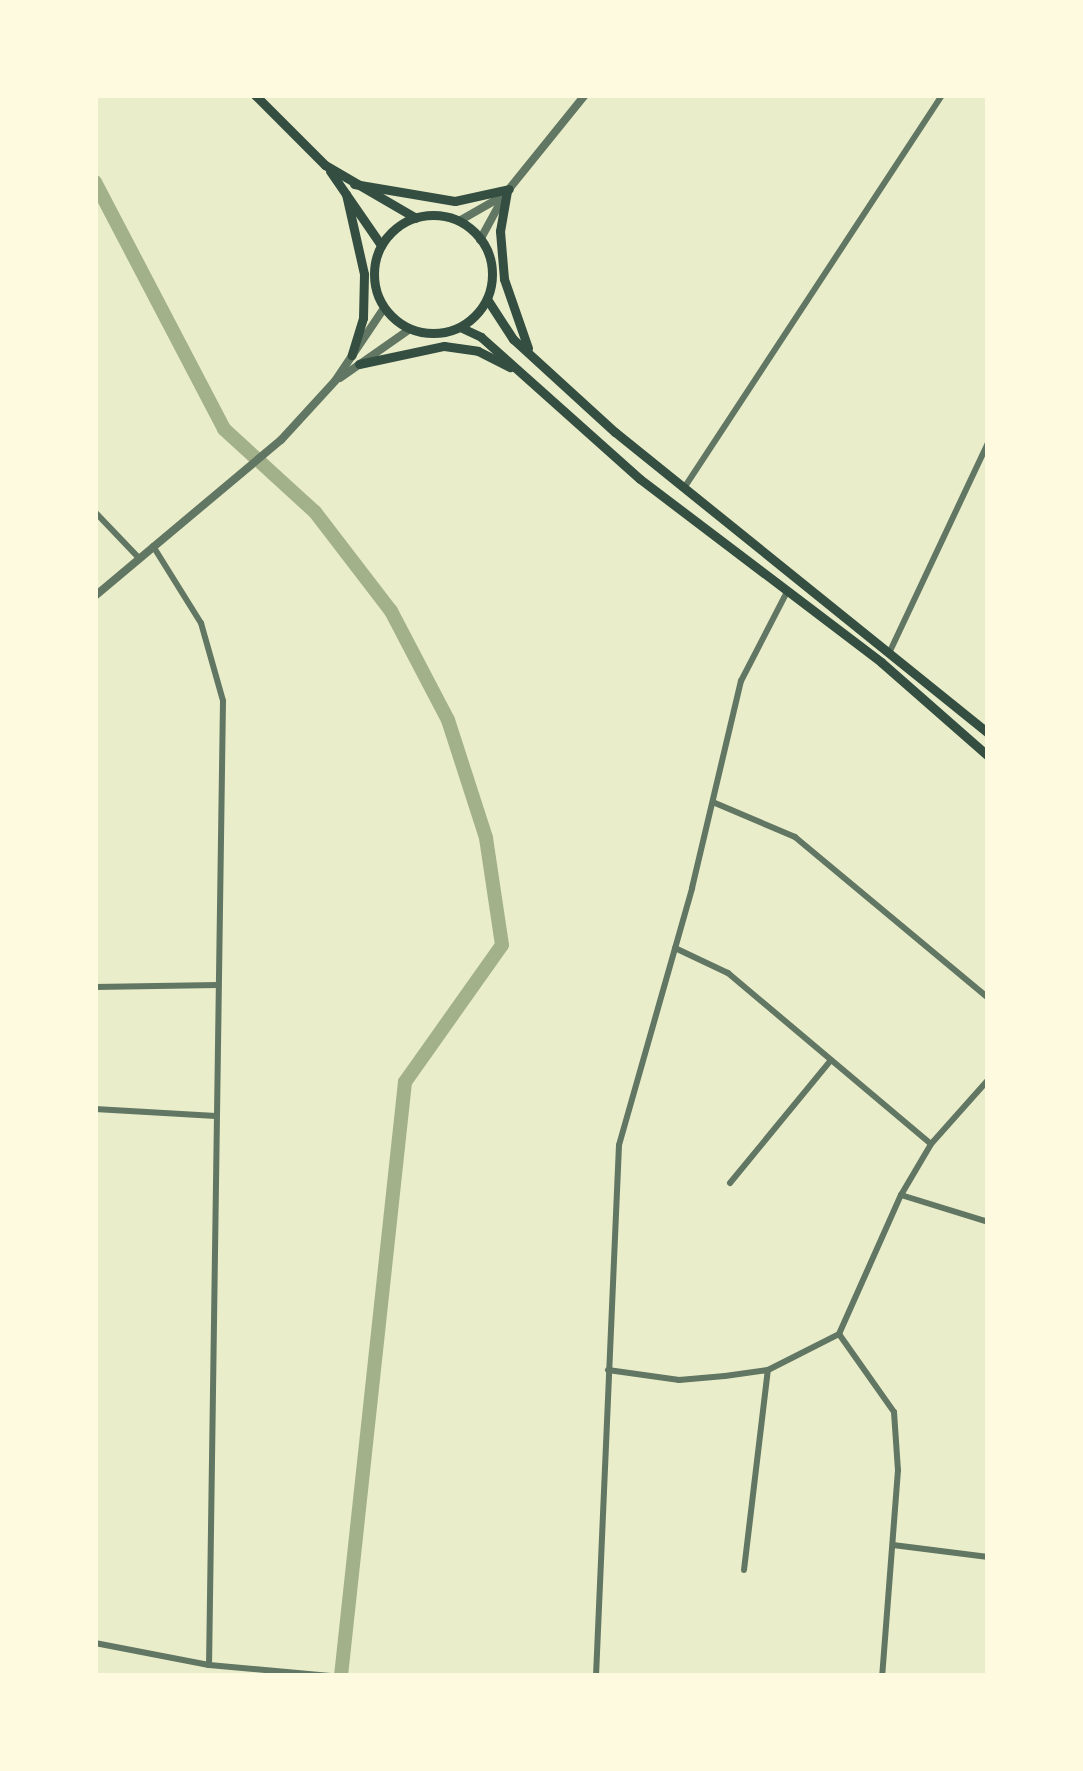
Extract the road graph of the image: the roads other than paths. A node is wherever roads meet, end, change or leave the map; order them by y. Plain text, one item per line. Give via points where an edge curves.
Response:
1 (255, 95) edge
2 (586, 95) edge
3 (942, 95) edge
4 (325, 165) junction
5 (354, 184) junction
6 (507, 192) junction
7 (346, 194) junction
8 (416, 218) junction
9 (459, 222) junction
10 (480, 240) junction
11 (381, 245) junction
12 (486, 299) junction
13 (384, 308) junction
14 (460, 327) junction
15 (410, 329) junction
16 (352, 354) junction
17 (534, 359) junction
18 (359, 364) junction
19 (522, 373) junction
20 (335, 381) junction
21 (988, 443) edge
22 (980, 458) junction
23 (988, 464) edge
24 (686, 485) junction
25 (95, 512) edge
26 (152, 545) junction
27 (138, 557) junction
28 (787, 592) junction
29 (95, 596) edge
30 (891, 648) junction
31 (988, 733) edge
32 (988, 756) edge
33 (714, 803) junction
34 (675, 948) junction
35 (218, 986) junction
36 (95, 987) edge
37 (988, 998) edge
38 (830, 1060) junction
39 (988, 1080) edge
40 (95, 1110) edge
41 (216, 1116) junction
42 (932, 1144) junction
43 (730, 1183) dead end
44 (902, 1195) junction
45 (988, 1222) edge
46 (839, 1334) junction
47 (608, 1370) junction
48 (768, 1370) junction
49 (893, 1545) junction
50 (988, 1557) edge
51 (744, 1570) dead end
52 (95, 1642) edge
53 (209, 1665) junction
54 (314, 1674) edge
55 (330, 1676) edge
56 (596, 1676) edge
57 (882, 1676) edge

1 - 4 main road
2 - 6 street
3 - 24 street
4 - 5 main road
4 - 7 main road
5 - 6 main road via 455,201
5 - 8 main road
6 - 9 street
6 - 10 street
6 - 17 main road via 500,230 504,280
7 - 11 main road
7 - 16 main road via 364,274 363,318
8 - 9 main road
8 - 11 main road
9 - 10 main road
10 - 12 main road via 491,268
11 - 13 main road via 374,277
12 - 14 main road
12 - 17 main road
13 - 15 main road
13 - 16 street
14 - 15 main road via 426,334
14 - 19 main road
15 - 18 street
16 - 20 street
17 - 24 main road
18 - 19 main road via 460,347
18 - 20 street
19 - 28 main road via 640,478
20 - 26 street via 245,474
21 - 22 street
22 - 23 street
22 - 30 street
24 - 30 main road
25 - 27 street
26 - 27 street
26 - 35 street via 201,623 221,678
27 - 29 street
28 - 32 main road via 881,662
28 - 33 street via 741,681
30 - 31 main road
33 - 34 street
33 - 37 street via 795,837
34 - 38 street via 728,973
34 - 47 street via 619,1145
35 - 36 street
35 - 41 street
38 - 42 street
38 - 43 street
39 - 42 street
40 - 41 street
41 - 53 street
42 - 44 street
44 - 45 street
44 - 46 street
46 - 48 street
46 - 49 street via 894,1412
47 - 48 street via 679,1380
47 - 56 street
48 - 51 street
49 - 50 street
49 - 57 street
52 - 53 street
53 - 54 street
54 - 55 street

